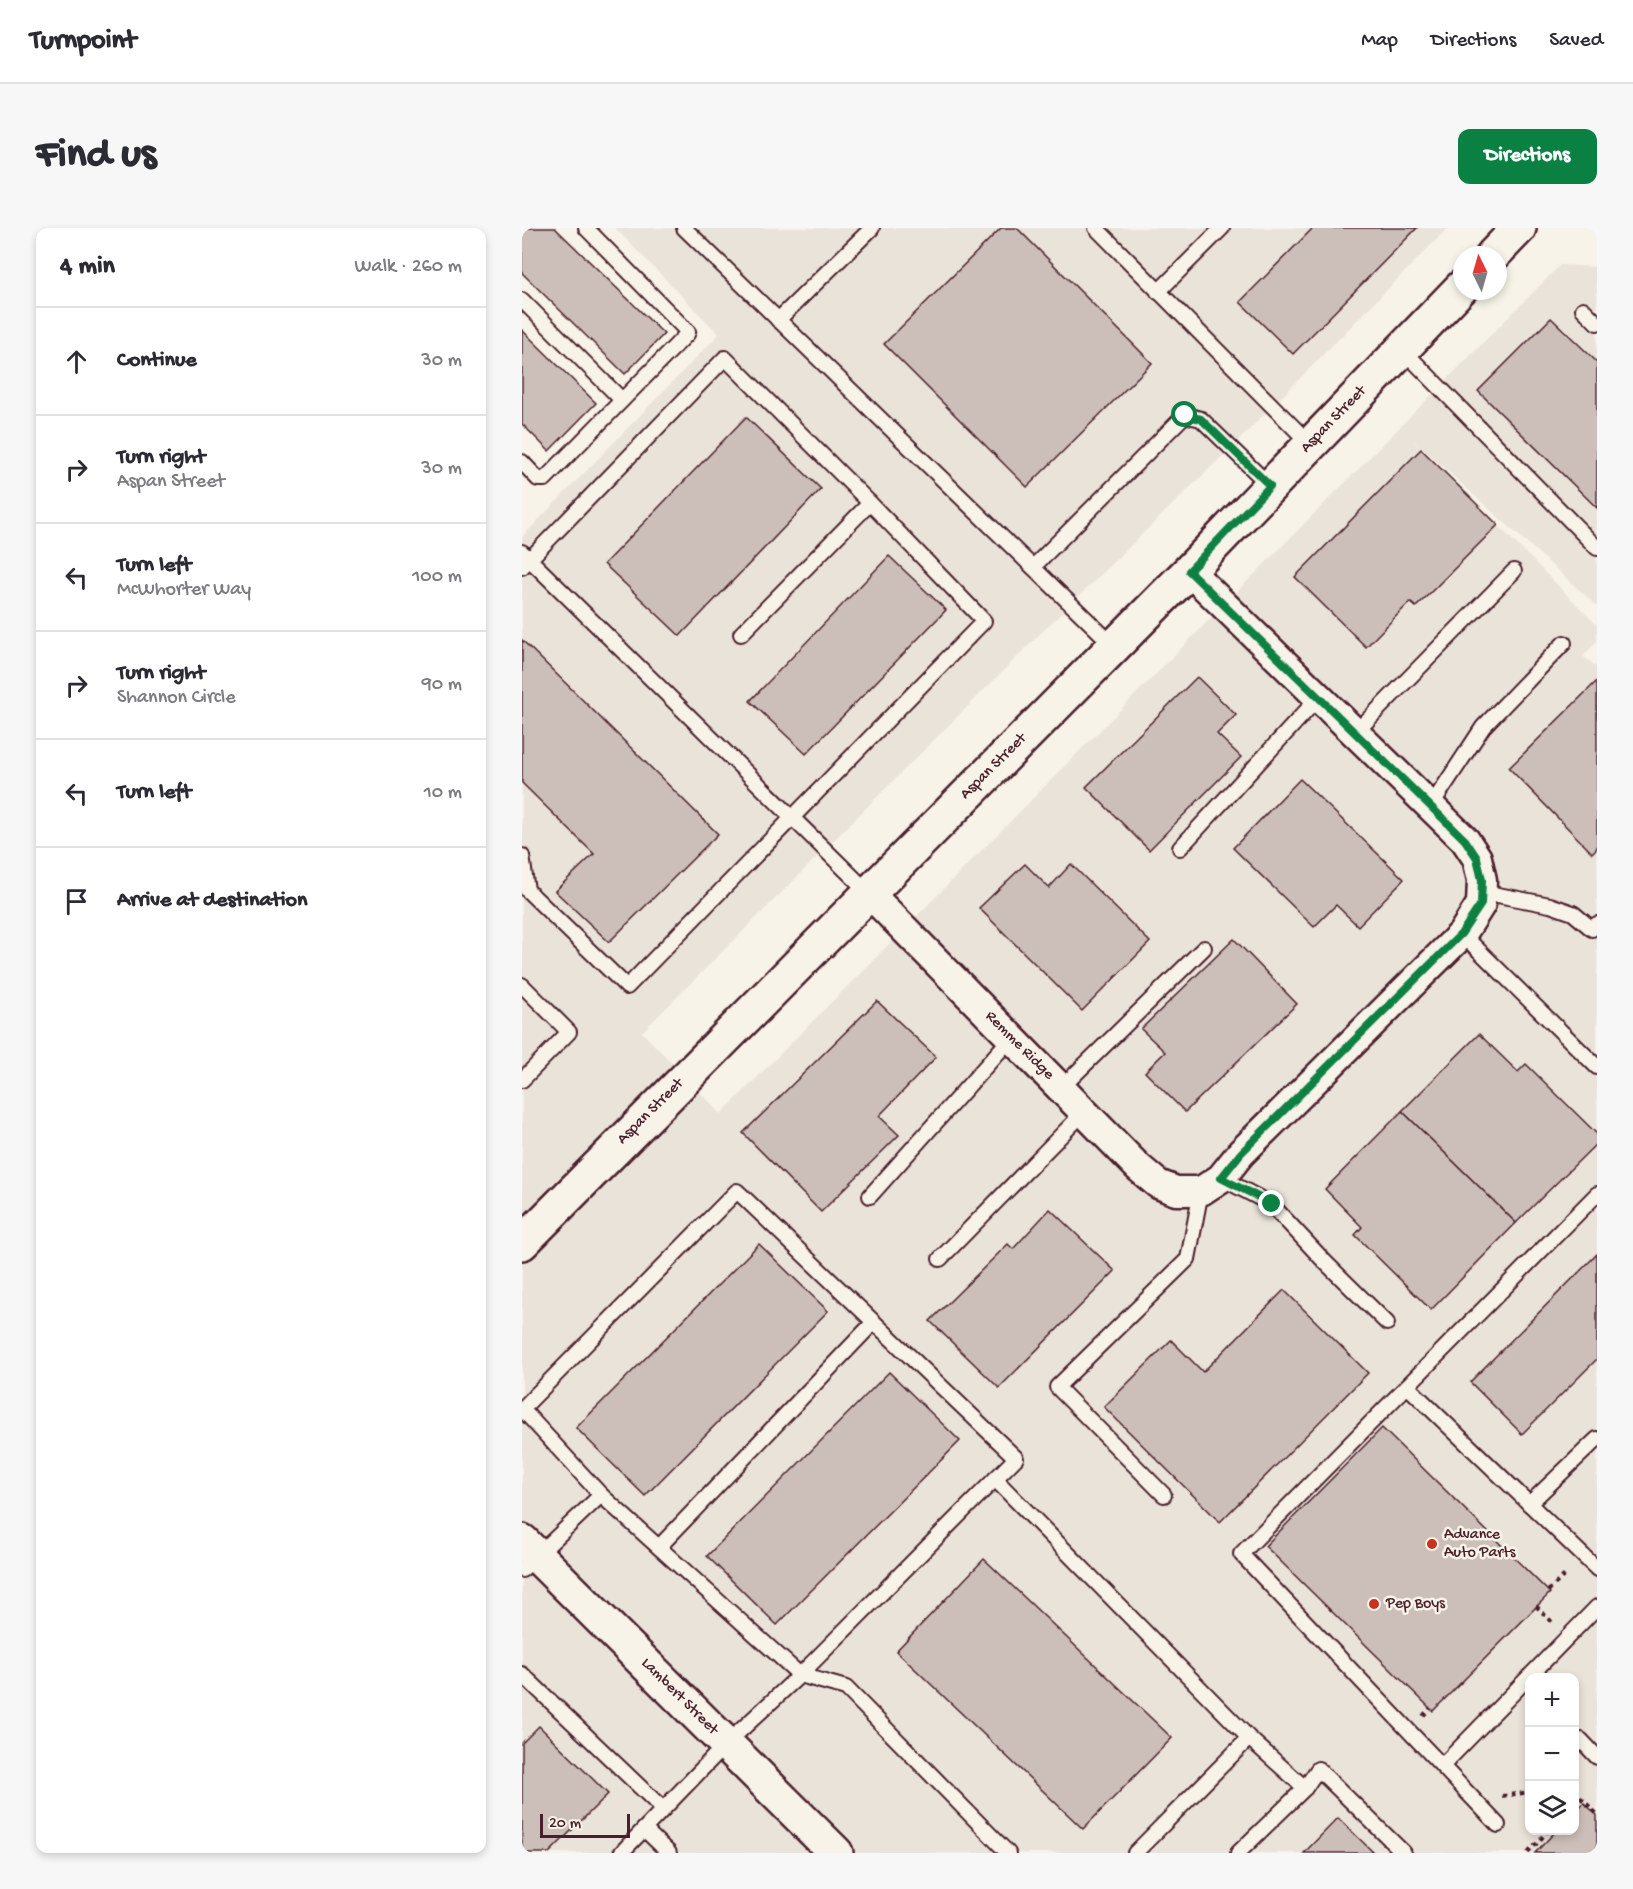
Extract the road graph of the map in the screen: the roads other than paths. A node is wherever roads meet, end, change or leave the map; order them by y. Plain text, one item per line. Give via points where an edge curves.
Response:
1 (586, 228) edge
2 (684, 228) edge
3 (872, 228) edge
4 (1096, 228) edge
5 (1222, 228) edge
6 (1519, 228) edge
7 (1502, 246) edge
8 (1158, 292) junction
9 (1453, 296) edge
10 (522, 300) edge
11 (1583, 309) dead end
12 (778, 320) junction
13 (1597, 323) edge
14 (1402, 349) junction
15 (622, 400) junction
16 (1310, 444) junction
17 (522, 462) edge
18 (1270, 486) junction
19 (870, 503) junction
20 (1597, 548) edge
21 (524, 559) edge
22 (1033, 567) junction
23 (1189, 571) junction
24 (1514, 571) dead end
25 (741, 634) dead end
26 (1564, 643) dead end
27 (1114, 646) junction
28 (1319, 698) junction
29 (1355, 733) junction
30 (1431, 807) junction
31 (792, 818) junction
32 (1180, 848) dead end
33 (522, 856) edge
34 (1482, 886) junction
35 (868, 892) junction
36 (1597, 924) edge
37 (1461, 934) junction
38 (1204, 948) dead end
39 (522, 985) edge
40 (1011, 1038) junction
41 (1597, 1066) edge
42 (522, 1080) edge
43 (1061, 1088) junction
44 (1084, 1112) junction
45 (1199, 1187) junction
46 (1597, 1194) edge
47 (870, 1196) dead end
48 (522, 1243) edge
49 (940, 1259) dead end
50 (874, 1322) junction
51 (1387, 1323) dead end
52 (1407, 1386) junction
53 (522, 1409) edge
54 (1597, 1439) edge
55 (994, 1479) junction
56 (601, 1495) junction
57 (1164, 1495) dead end
58 (1529, 1504) junction
59 (659, 1547) junction
60 (527, 1555) edge
61 (1597, 1569) edge
62 (1597, 1607) edge
63 (801, 1675) junction
64 (523, 1678) edge
65 (1249, 1738) junction
66 (1581, 1740) dead end
67 (726, 1744) junction
68 (1597, 1756) edge
69 (1442, 1766) junction
70 (1305, 1788) junction
71 (663, 1809) junction
72 (1497, 1825) dead end
73 (644, 1829) junction
74 (621, 1853) edge
75 (669, 1853) edge
76 (836, 1853) edge
77 (1008, 1853) edge
78 (1135, 1853) edge
79 (1238, 1853) edge
80 (1404, 1853) edge

1 - 15 lane via 688,332
2 - 12 lane
3 - 12 lane
4 - 8 lane
5 - 8 lane
6 - 7 street
8 - 16 lane
9 - 14 street, Aspan Street
10 - 15 lane
11 - 13 lane
12 - 22 lane
14 - 16 street, Aspan Street
14 - 20 lane
15 - 17 lane via 544,479
16 - 18 street, Aspan Street
18 - 22 lane via 1201,419 1185,415
18 - 23 street, Aspan Street
19 - 21 lane via 725,358
19 - 25 lane
19 - 31 lane via 984,621
21 - 31 lane
22 - 27 lane
23 - 27 street, Aspan Street
23 - 28 street
24 - 29 lane
26 - 30 lane via 1483,727
27 - 35 street, Aspan Street
28 - 29 street
28 - 32 lane
29 - 30 street
30 - 34 street via 1465,840 1477,858
31 - 33 lane via 627,987 527,890
31 - 35 lane
34 - 36 lane via 1573,913 1592,929
34 - 37 street via 1481,904
35 - 40 street, Remme Ridge
35 - 48 street, Aspan Street
37 - 41 lane
37 - 45 street via 1241,1153
38 - 43 lane
39 - 42 lane via 569,1032
40 - 43 street, Remme Ridge
40 - 47 lane
43 - 44 street, Remme Ridge
44 - 45 street, Remme Ridge via 1158,1184
44 - 49 lane
45 - 51 lane via 1272,1204
45 - 57 lane via 1188,1259 1057,1387
46 - 52 lane
50 - 53 lane via 737,1191
50 - 55 lane via 1016,1458
50 - 59 lane
52 - 58 lane
52 - 69 lane via 1241,1554
53 - 56 lane
54 - 58 lane
55 - 63 lane
55 - 65 lane
56 - 59 lane
56 - 60 lane
58 - 61 lane
59 - 63 lane
60 - 67 street, Lambert Street
62 - 69 lane
63 - 67 lane
63 - 77 lane via 846,1688
64 - 71 lane
65 - 70 lane
65 - 78 lane
66 - 68 lane
67 - 71 lane
67 - 76 street, Lambert Street
69 - 72 lane
70 - 79 lane
70 - 80 lane via 1318,1769
71 - 73 lane
73 - 74 lane
73 - 75 lane

